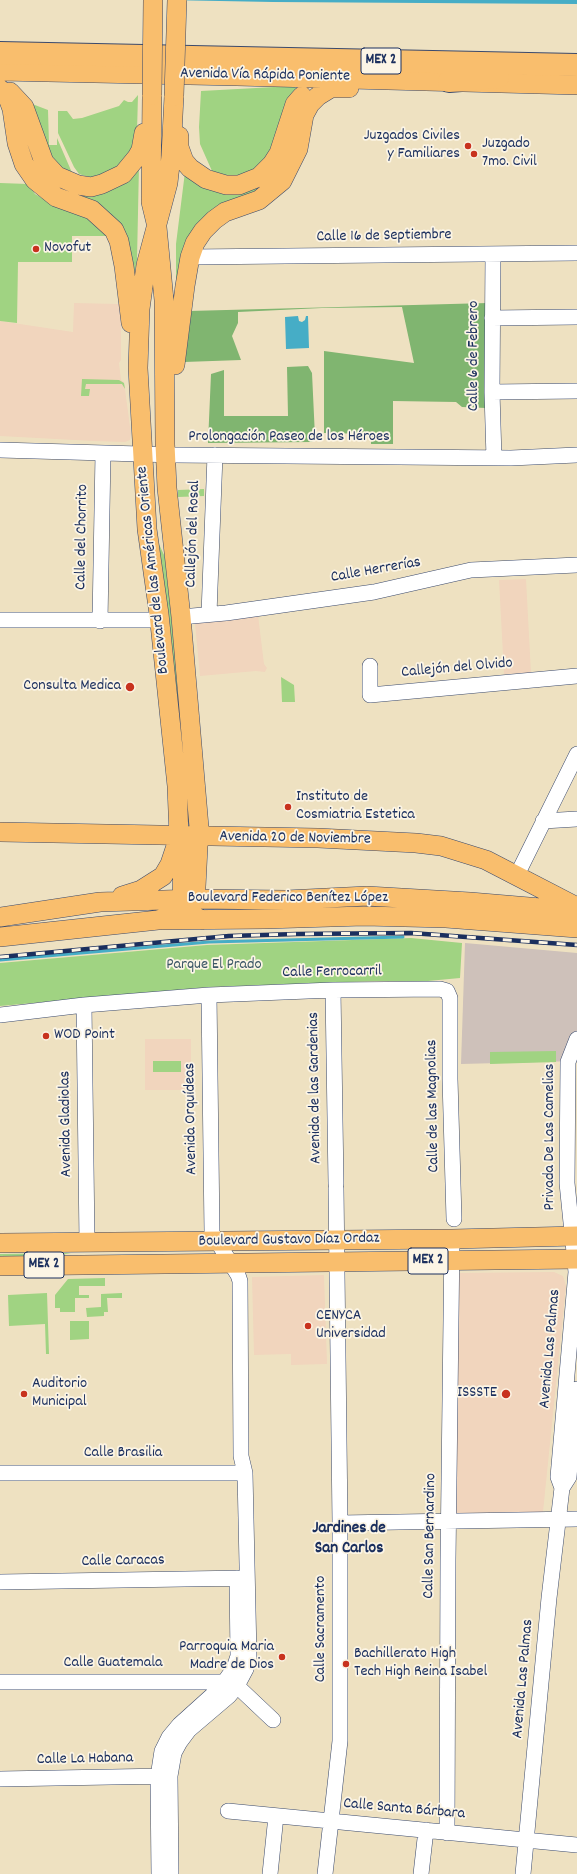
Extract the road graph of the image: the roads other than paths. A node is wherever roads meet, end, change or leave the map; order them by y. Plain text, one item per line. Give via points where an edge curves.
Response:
1 (153, 0) edge
2 (177, 0) edge
3 (0, 53) edge
4 (577, 65) edge
5 (0, 72) edge
6 (577, 74) edge
7 (459, 81) junction
8 (577, 85) edge
9 (0, 87) edge
10 (331, 88) junction
11 (149, 95) junction
12 (177, 96) junction
13 (156, 227) junction
14 (577, 253) edge
15 (493, 254) junction
16 (190, 257) junction
17 (577, 317) edge
18 (492, 318) junction
19 (138, 351) junction
20 (577, 391) edge
21 (492, 392) junction
22 (165, 419) junction
23 (0, 450) edge
24 (103, 454) junction
25 (143, 455) junction
26 (165, 455) junction
27 (214, 455) junction
28 (577, 455) edge
29 (494, 458) junction
30 (577, 565) edge
31 (209, 614) junction
32 (181, 617) junction
33 (0, 620) edge
34 (159, 620) junction
35 (100, 621) junction
36 (370, 666) dead end
37 (577, 676) edge
38 (577, 754) edge
39 (577, 819) edge
40 (543, 821) junction
41 (0, 832) edge
42 (179, 836) junction
43 (199, 837) junction
44 (517, 875) junction
45 (100, 902) junction
46 (577, 907) edge
47 (191, 908) junction
48 (577, 911) edge
49 (0, 917) edge
50 (577, 928) edge
51 (0, 937) edge
52 (333, 990) junction
53 (449, 993) joint
54 (209, 996) junction
55 (84, 1005) junction
56 (0, 1015) edge
57 (577, 1039) edge
58 (454, 1219) dead end
59 (574, 1236) edge
60 (337, 1240) junction
61 (452, 1240) junction
62 (217, 1241) junction
63 (87, 1242) junction
64 (0, 1243) edge
65 (576, 1259) edge
66 (452, 1261) junction
67 (230, 1263) junction
68 (338, 1263) junction
69 (0, 1266) edge
70 (577, 1390) edge
71 (241, 1472) junction
72 (0, 1473) edge
73 (562, 1488) junction
74 (559, 1519) junction
75 (577, 1519) edge
76 (449, 1521) junction
77 (340, 1523) junction
78 (242, 1578) junction
79 (0, 1582) edge
80 (0, 1682) edge
81 (231, 1684) junction
82 (273, 1720) dead end
83 (164, 1777) junction
84 (0, 1779) edge
85 (228, 1811) dead end
86 (276, 1816) junction
87 (330, 1822) junction
88 (426, 1830) junction
89 (447, 1833) junction
90 (527, 1840) junction
91 (577, 1845) edge
92 (166, 1874) edge
93 (270, 1874) edge
94 (325, 1874) edge
95 (421, 1874) edge
96 (523, 1874) edge

1 - 11 main road, Boulevard de las Américas Oriente, bridge via 152,76
2 - 12 main road, Boulevard de las Américas Oriente, bridge
3 - 4 highway, Avenida Vía Rápida Poniente / MEX 2
5 - 7 main road, Avenida Vía Rápida Poniente
6 - 7 highway
7 - 8 main road, Avenida Vía Rápida Poniente
7 - 10 main road via 451,87
9 - 11 main road via 13,94 24,107 40,154 49,170 67,181 91,186 114,180 123,174 137,157 143,140
9 - 19 main road via 12,109 24,164 35,180 56,197 92,210 114,230 121,250 130,320
10 - 12 main road via 316,89 302,96 295,104 279,154 272,164 259,176 239,185 226,185 206,179 184,161 179,147
10 - 16 main road via 310,104 304,115 298,149 282,182 259,200 225,212 214,220 195,243
11 - 13 main road, Boulevard de las Américas Oriente via 150,186
12 - 13 main road, Boulevard de las Américas Oriente via 168,183
13 - 19 main road, Boulevard de las Américas Oriente via 143,281
13 - 22 main road, Boulevard de las Américas Oriente via 164,300
14 - 15 street, Calle 16 de Septiembre
15 - 16 street, Calle 16 de Septiembre
15 - 18 street, Calle 6 de Febrero
16 - 22 main road via 170,404
17 - 18 street
18 - 21 street, Calle 6 de Febrero
19 - 25 main road, Boulevard de las Américas Oriente
20 - 21 street
21 - 29 street, Calle 6 de Febrero
22 - 26 main road, Boulevard de las Américas Oriente
23 - 24 street, Prolongación Paseo de los Héroes
24 - 25 street, Prolongación Paseo de los Héroes
24 - 35 street, Calle del Chorrito
25 - 26 street, Prolongación Paseo de los Héroes
25 - 34 main road, Boulevard de las Américas Oriente via 147,529
26 - 27 street, Prolongación Paseo de los Héroes
26 - 32 main road, Boulevard de las Américas Oriente via 166,488
27 - 29 street, Prolongación Paseo de los Héroes
27 - 31 street, Callejón del Rosal
28 - 29 street, Prolongación Paseo de los Héroes
30 - 31 street, Calle Herrerías via 470,570 374,592
31 - 32 street, Calle Herrerías
32 - 43 main road, Boulevard de las Américas Oriente
33 - 35 street
34 - 35 street
34 - 42 main road, Boulevard de las Américas Oriente via 177,786
36 - 37 street, Callejón del Olvido via 370,695
38 - 40 street
39 - 40 street
40 - 44 street
41 - 42 main road, Avenida 20 de Noviembre
42 - 43 main road, Avenida 20 de Noviembre
42 - 45 main road via 170,864 163,876 141,890
42 - 47 main road, Boulevard de las Américas Oriente via 183,847
43 - 44 main road, Avenida 20 de Noviembre via 318,838 416,843 461,851
43 - 47 main road, Boulevard de las Américas Oriente
44 - 46 main road, Avenida 20 de Noviembre
45 - 47 main road, Boulevard Federico Benítez López
45 - 49 main road, Boulevard Federico Benítez López
47 - 48 main road, Boulevard Federico Benítez López via 367,896
47 - 50 main road, Boulevard Federico Benítez López via 446,918
47 - 51 main road via 158,920
52 - 53 street, Calle Ferrocarril via 440,989
52 - 54 street, Calle Ferrocarril
52 - 60 street, Avenida de las Gardenias
53 - 58 street, Calle de las Magnolias
54 - 55 street, Calle Ferrocarril
54 - 62 street, Avenida Orquídeas via 212,1233
55 - 56 street, Calle Ferrocarril
55 - 63 street, Avenida Gladiolas
57 - 59 street, Privada De Las Camelias via 568,1062 567,1183
59 - 61 main road, Boulevard Gustavo Díaz Ordaz / MEX 2
59 - 65 street, Avenida Las Palmas
60 - 61 main road, Boulevard Gustavo Díaz Ordaz / MEX 2
60 - 62 main road, Boulevard Gustavo Díaz Ordaz / MEX 2
60 - 68 street, Avenida de las Gardenias
61 - 66 street, Calle San Bernardino
62 - 63 main road, Boulevard Gustavo Díaz Ordaz / MEX 2
62 - 67 street, Avenida Orquídeas
63 - 64 main road, Boulevard Gustavo Díaz Ordaz / MEX 2
65 - 66 main road, Boulevard Gustavo Díaz Ordaz / MEX 2
65 - 73 street, Avenida Las Palmas via 558,1477
66 - 68 main road, Boulevard Gustavo Díaz Ordaz / MEX 2
66 - 76 street, Calle San Bernardino
67 - 68 main road, Boulevard Gustavo Díaz Ordaz / MEX 2
67 - 69 main road, Boulevard Gustavo Díaz Ordaz / MEX 2
67 - 71 street, Avenida Orquídeas via 240,1282
68 - 77 street, Calle Sacramento
70 - 73 street, Avenida Las Palmas via 569,1477
71 - 72 street, Calle Brasilia
71 - 78 street, Avenida Orquídeas
73 - 74 street, Avenida Las Palmas
74 - 75 street
74 - 76 street
74 - 90 street, Avenida Las Palmas
76 - 77 street
76 - 89 street, Calle San Bernardino
77 - 87 street, Calle Sacramento via 340,1741
78 - 79 street, Calle Caracas
78 - 81 street, Avenida Orquídeas via 249,1656 246,1669
80 - 81 street, Calle Guatemala
81 - 82 street
81 - 83 street, Avenida Orquídeas via 229,1696 201,1719 180,1742
83 - 84 street, Calle La Habana
83 - 92 street, Avenida Orquídeas
85 - 86 street, Calle Santa Bárbara
86 - 87 street, Calle Santa Bárbara
86 - 93 street
87 - 88 street, Calle Santa Bárbara
87 - 94 street, Calle Sacramento
88 - 89 street, Calle Santa Bárbara
88 - 95 street
89 - 90 street, Calle Santa Bárbara
90 - 91 street, Calle Santa Bárbara
90 - 96 street, Avenida Las Palmas

